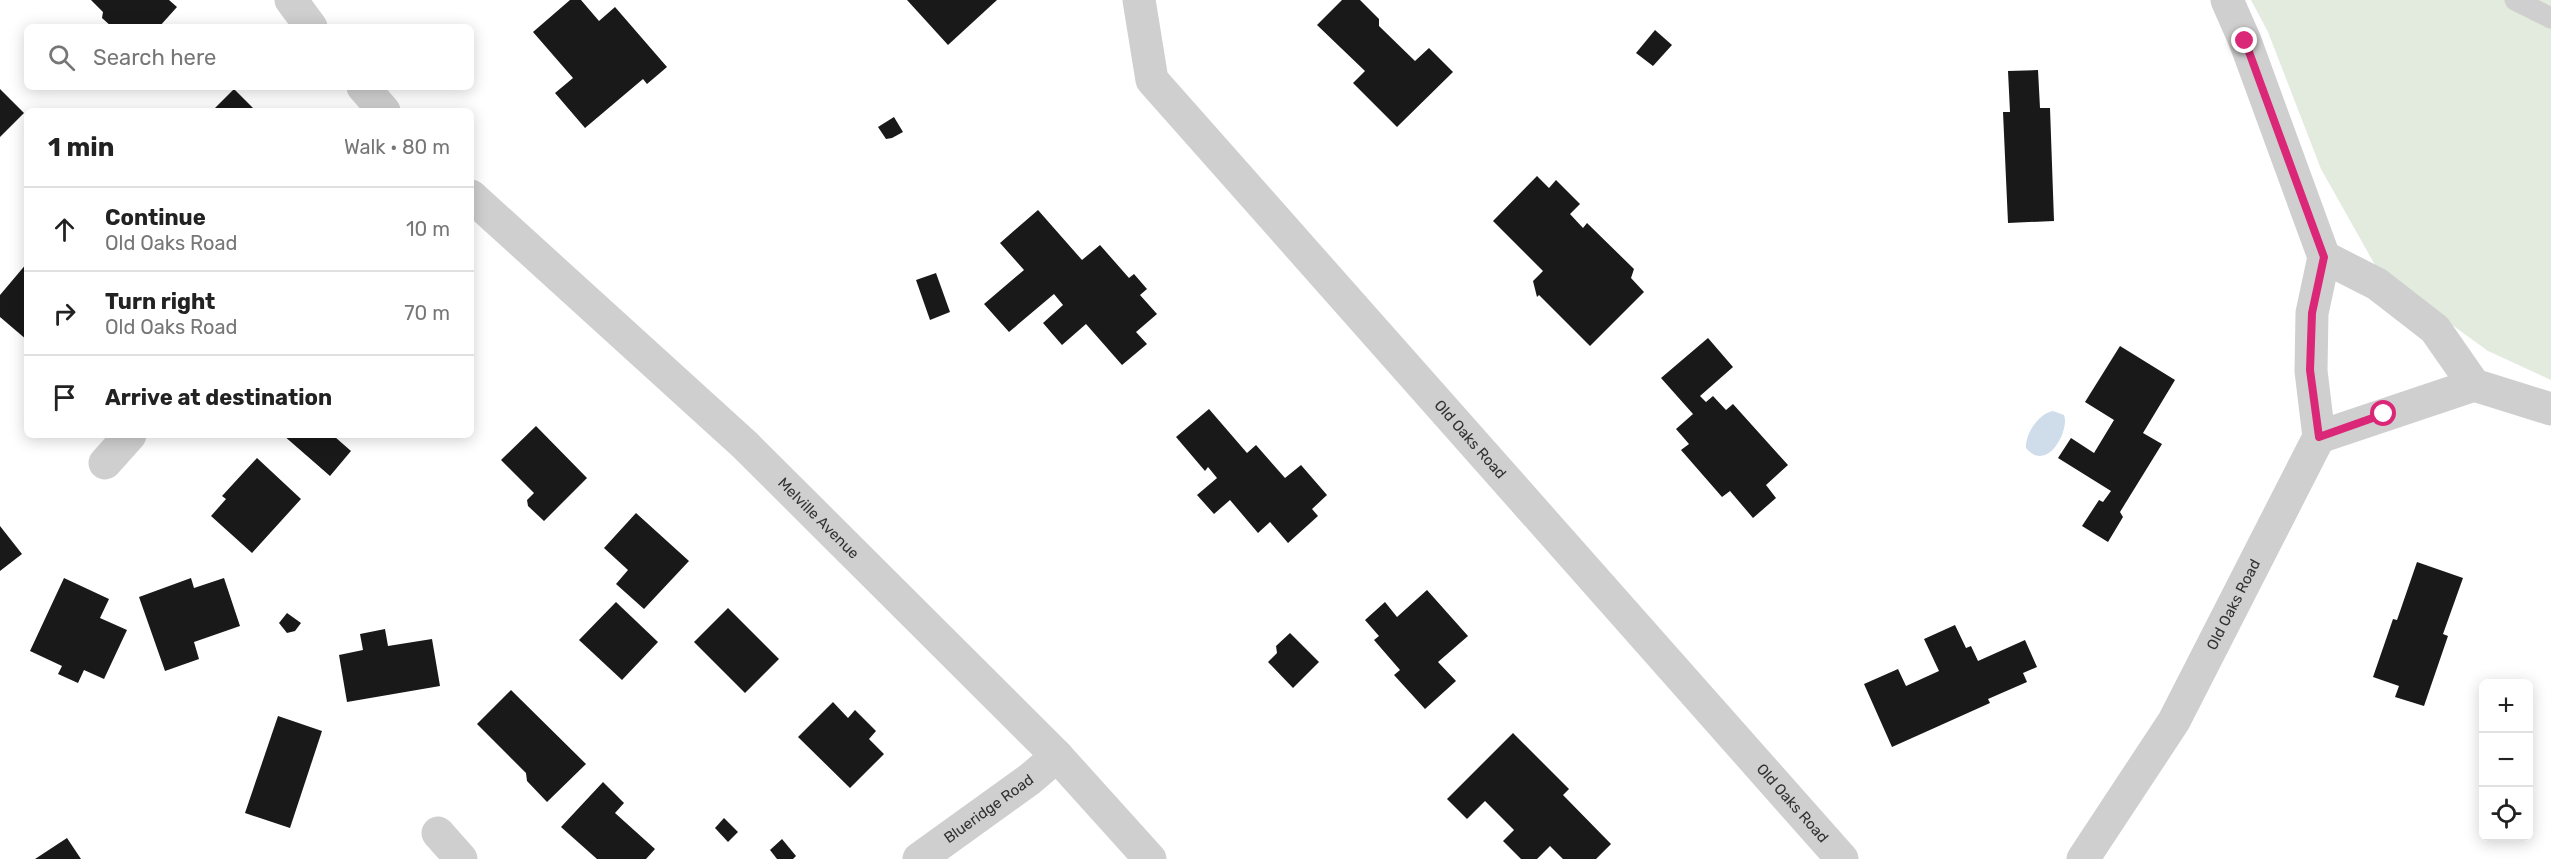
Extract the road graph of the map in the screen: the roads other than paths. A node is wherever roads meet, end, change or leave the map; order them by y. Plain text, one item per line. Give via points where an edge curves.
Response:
1 (291, 0) edge
2 (1139, 0) edge
3 (2227, 0) edge
4 (2515, 0) edge
5 (2551, 18) edge
6 (309, 24) edge
7 (366, 90) edge
8 (381, 108) edge
9 (474, 199) edge
10 (2324, 257) junction
11 (2474, 385) junction
12 (2551, 409) edge
13 (2319, 437) junction
14 (127, 438) edge
15 (105, 463) dead end
16 (1058, 756) junction
17 (438, 833) dead end
18 (461, 859) edge
19 (919, 859) edge
20 (1150, 859) edge
21 (1842, 859) edge
22 (2083, 859) edge

1 - 6 street
2 - 21 street, Old Oaks Road via 1152,80
3 - 10 street
4 - 5 lane
7 - 8 street
9 - 16 street, Melville Avenue via 745,445
10 - 11 street via 2377,284 2435,329
10 - 13 street via 2312,313 2310,370
11 - 12 street
11 - 13 street
13 - 22 street, Old Oaks Road via 2174,720
14 - 15 street
16 - 19 street, Blueridge Road
16 - 20 street, Melville Avenue
17 - 18 street

